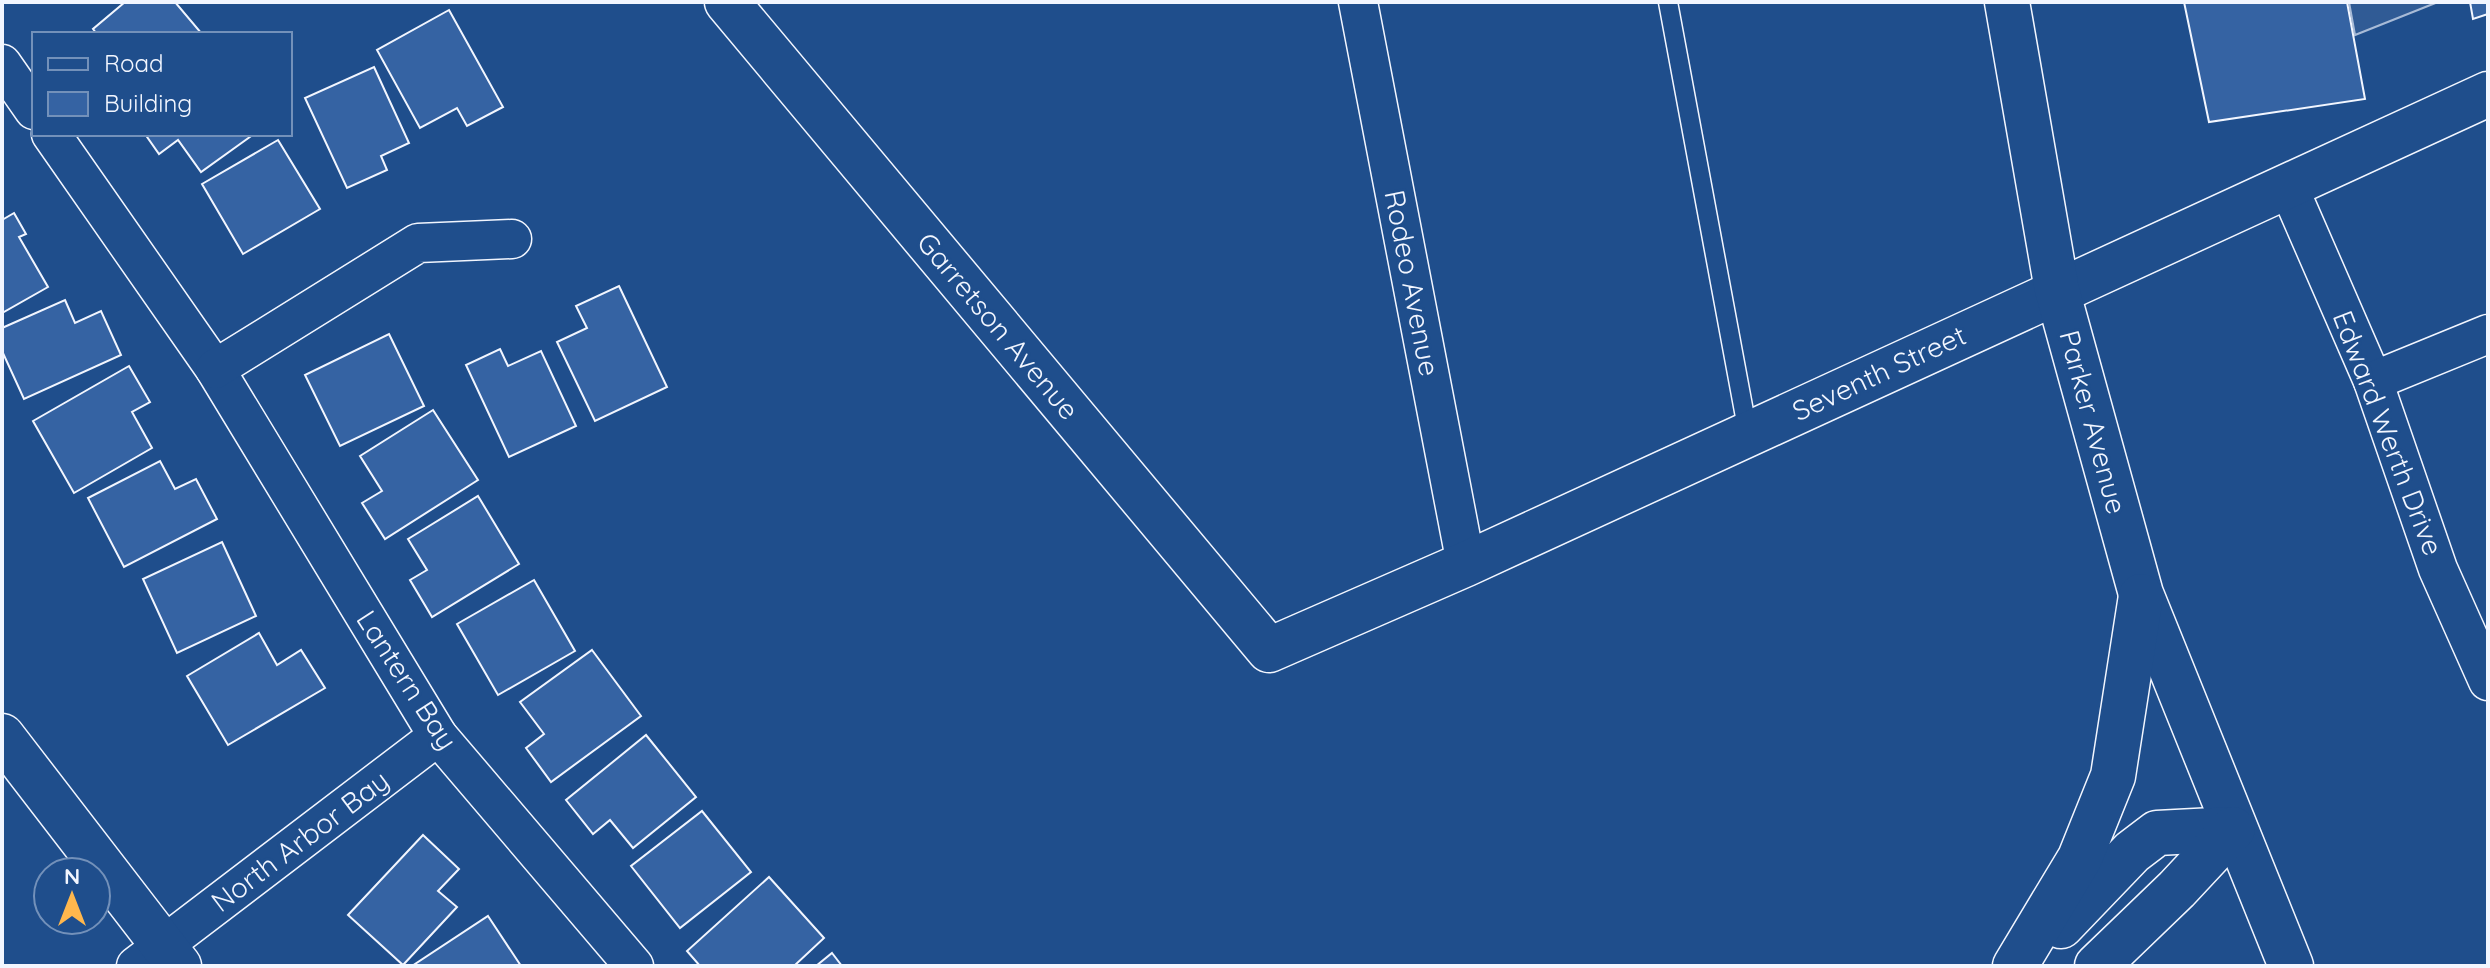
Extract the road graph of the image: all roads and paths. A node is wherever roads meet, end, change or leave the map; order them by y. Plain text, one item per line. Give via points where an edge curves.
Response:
1 (1358, 2) edge
2 (1668, 2) edge
3 (2007, 2) edge
4 (739, 10) edge
5 (2, 64) edge
6 (2488, 94) edge
7 (32, 107) edge
8 (52, 136) edge
9 (2288, 186) junction
10 (512, 239) dead end
11 (2057, 290) junction
12 (2488, 334) edge
13 (215, 369) junction
14 (2373, 381) junction
15 (1748, 433) junction
16 (1466, 564) junction
17 (2141, 594) junction
18 (1269, 650) joint
19 (2488, 681) edge
20 (2, 736) edge
21 (438, 736) junction
22 (2233, 829) junction
23 (159, 959) edge
24 (634, 966) edge
25 (2015, 966) edge
26 (2025, 966) edge
27 (2097, 966) edge
28 (2291, 966) edge

1 - 16 street, Rodeo Avenue
2 - 15 lane
3 - 11 street, Parker Avenue
4 - 18 street, Garretson Avenue
5 - 7 street
6 - 9 street, Seventh Street
8 - 13 street, Lantern Bay
9 - 11 street, Seventh Street
9 - 14 street, Edward Werth Drive
10 - 13 street via 418,243
11 - 15 street, Seventh Street
11 - 17 street, Parker Avenue
12 - 14 street
13 - 21 street, Lantern Bay
14 - 19 street, Edward Werth Drive via 2438,569
15 - 16 street, Seventh Street
16 - 18 street, Seventh Street
17 - 22 street, Parker Avenue
17 - 25 street via 2113,776 2080,858
20 - 23 street
21 - 23 street, North Arbor Bay
21 - 24 street, Lantern Bay
22 - 26 street via 2157,833 2132,852
22 - 27 street
22 - 28 street, Parker Avenue

